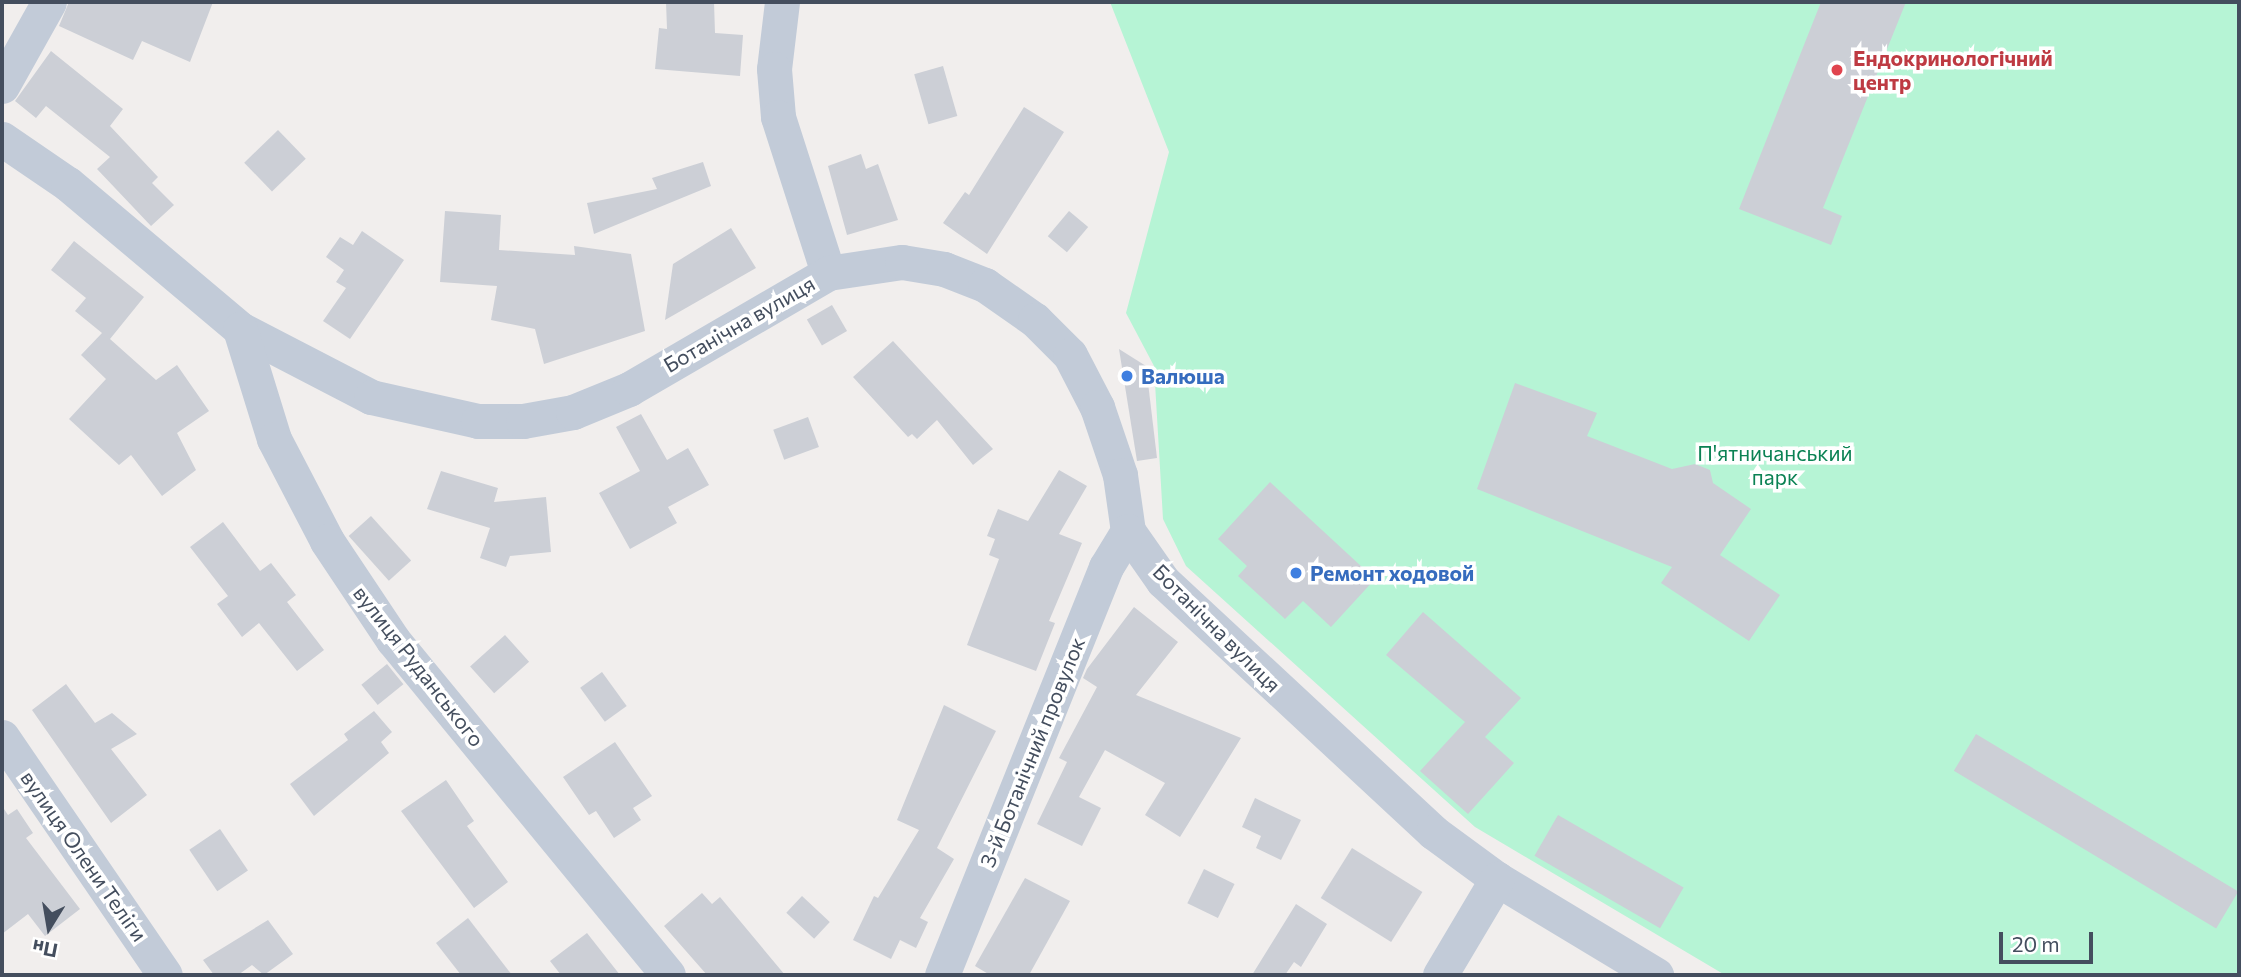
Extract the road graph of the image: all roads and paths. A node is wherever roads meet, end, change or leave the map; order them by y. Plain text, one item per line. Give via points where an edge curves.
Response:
1 (48, 2) edge
2 (782, 2) edge
3 (2, 86) edge
4 (2, 139) edge
5 (828, 273) junction
6 (240, 329) junction
7 (1128, 531) junction
8 (2, 737) edge
9 (1497, 879) junction
10 (165, 975) edge
11 (668, 975) edge
12 (942, 975) edge
13 (1440, 975) edge
14 (1656, 975) edge

1 - 3 street
2 - 5 street via 774,69 778,117
4 - 6 street via 68,184
5 - 6 street, Ботанічна вулиця via 629,388 573,412 523,421 429,413 371,397
5 - 7 street, Ботанічна вулиця via 902,262 944,269 985,285 1035,320 1070,355 1097,407 1120,475
6 - 11 street, вулиця Руданського via 274,439 327,541 393,640
7 - 9 street, Ботанічна вулиця via 1163,581 1433,832
7 - 12 street, 3-й Ботанічний провулок via 1106,567
8 - 10 street, вулиця Олени Теліги
9 - 13 street
9 - 14 street, Ботанічна вулиця

